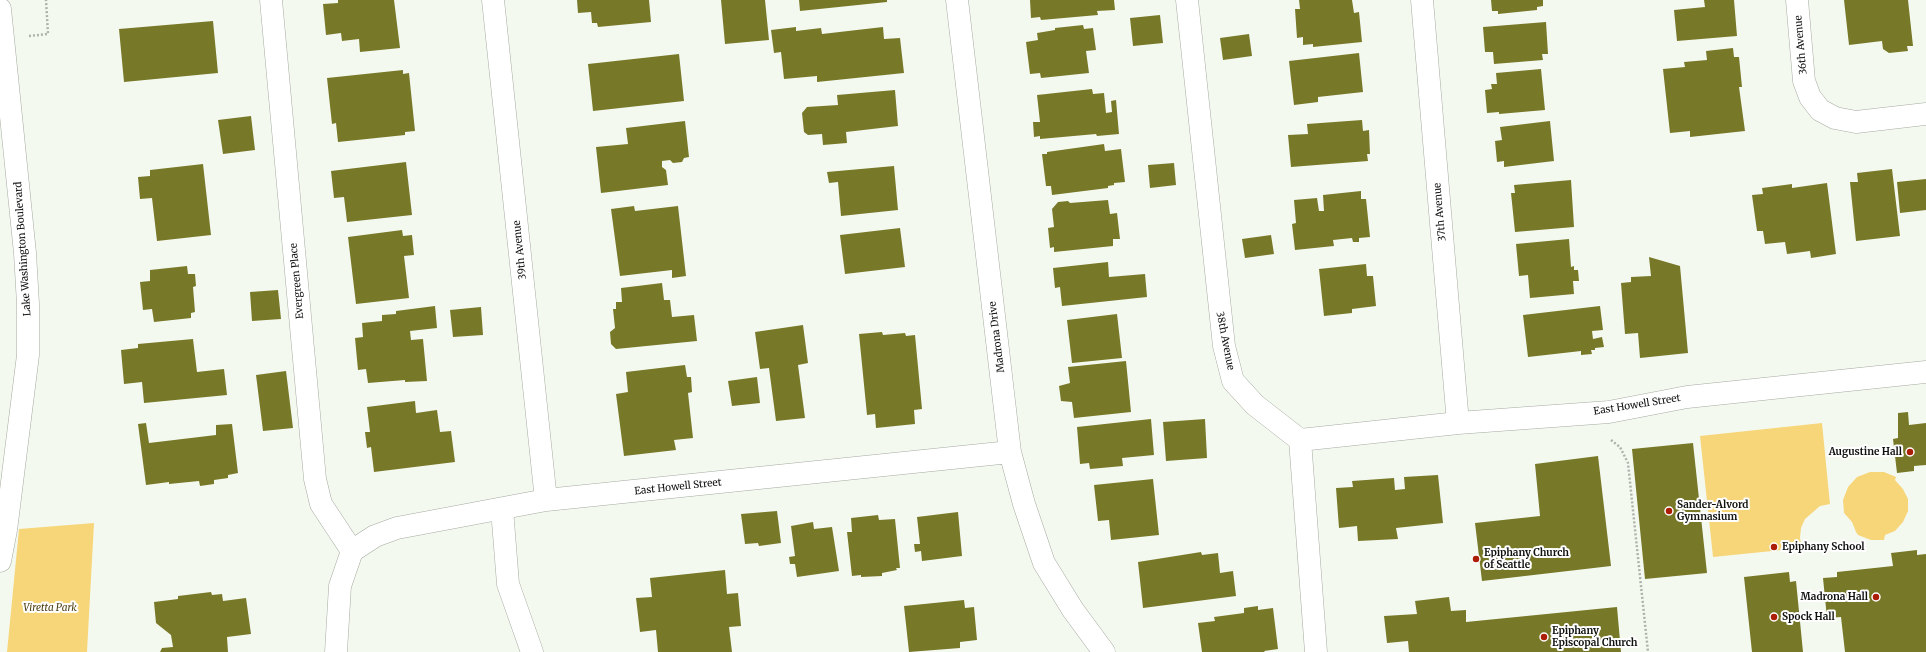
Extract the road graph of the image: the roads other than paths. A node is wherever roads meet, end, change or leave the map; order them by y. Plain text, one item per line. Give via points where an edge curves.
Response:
1 (271, 0) edge
2 (493, 0) edge
3 (957, 0) edge
4 (1187, 0) edge
5 (1422, 0) edge
6 (1797, 0) edge
7 (0, 9) edge
8 (1926, 114) edge
9 (1926, 372) edge
10 (1458, 423) junction
11 (1300, 440) junction
12 (1010, 452) junction
13 (546, 500) junction
14 (502, 508) junction
15 (352, 551) junction
16 (0, 561) edge
17 (336, 652) edge
18 (532, 652) edge
19 (1104, 652) edge
20 (1316, 652) edge

1 - 15 street, Evergreen Place via 315,479 321,504
2 - 13 street, 39th Avenue
3 - 12 street, Madrona Drive
4 - 11 street, 38th Avenue via 1219,306 1224,346 1231,374 1233,381 1255,405
5 - 10 street, 37th Avenue
6 - 8 street, 36th Avenue via 1804,81 1810,97 1820,110 1835,118 1856,122
7 - 16 street, Lake Washington Boulevard via 28,304 28,356
9 - 10 street, East Howell Street via 1687,397 1609,412
10 - 11 street, East Howell Street
11 - 20 street
12 - 13 street, East Howell Street
12 - 19 street, Madrona Drive via 1044,563 1073,610
13 - 14 street, East Howell Street
14 - 15 street, East Howell Street via 397,528 375,536
14 - 18 street via 508,584
15 - 17 street via 340,586

